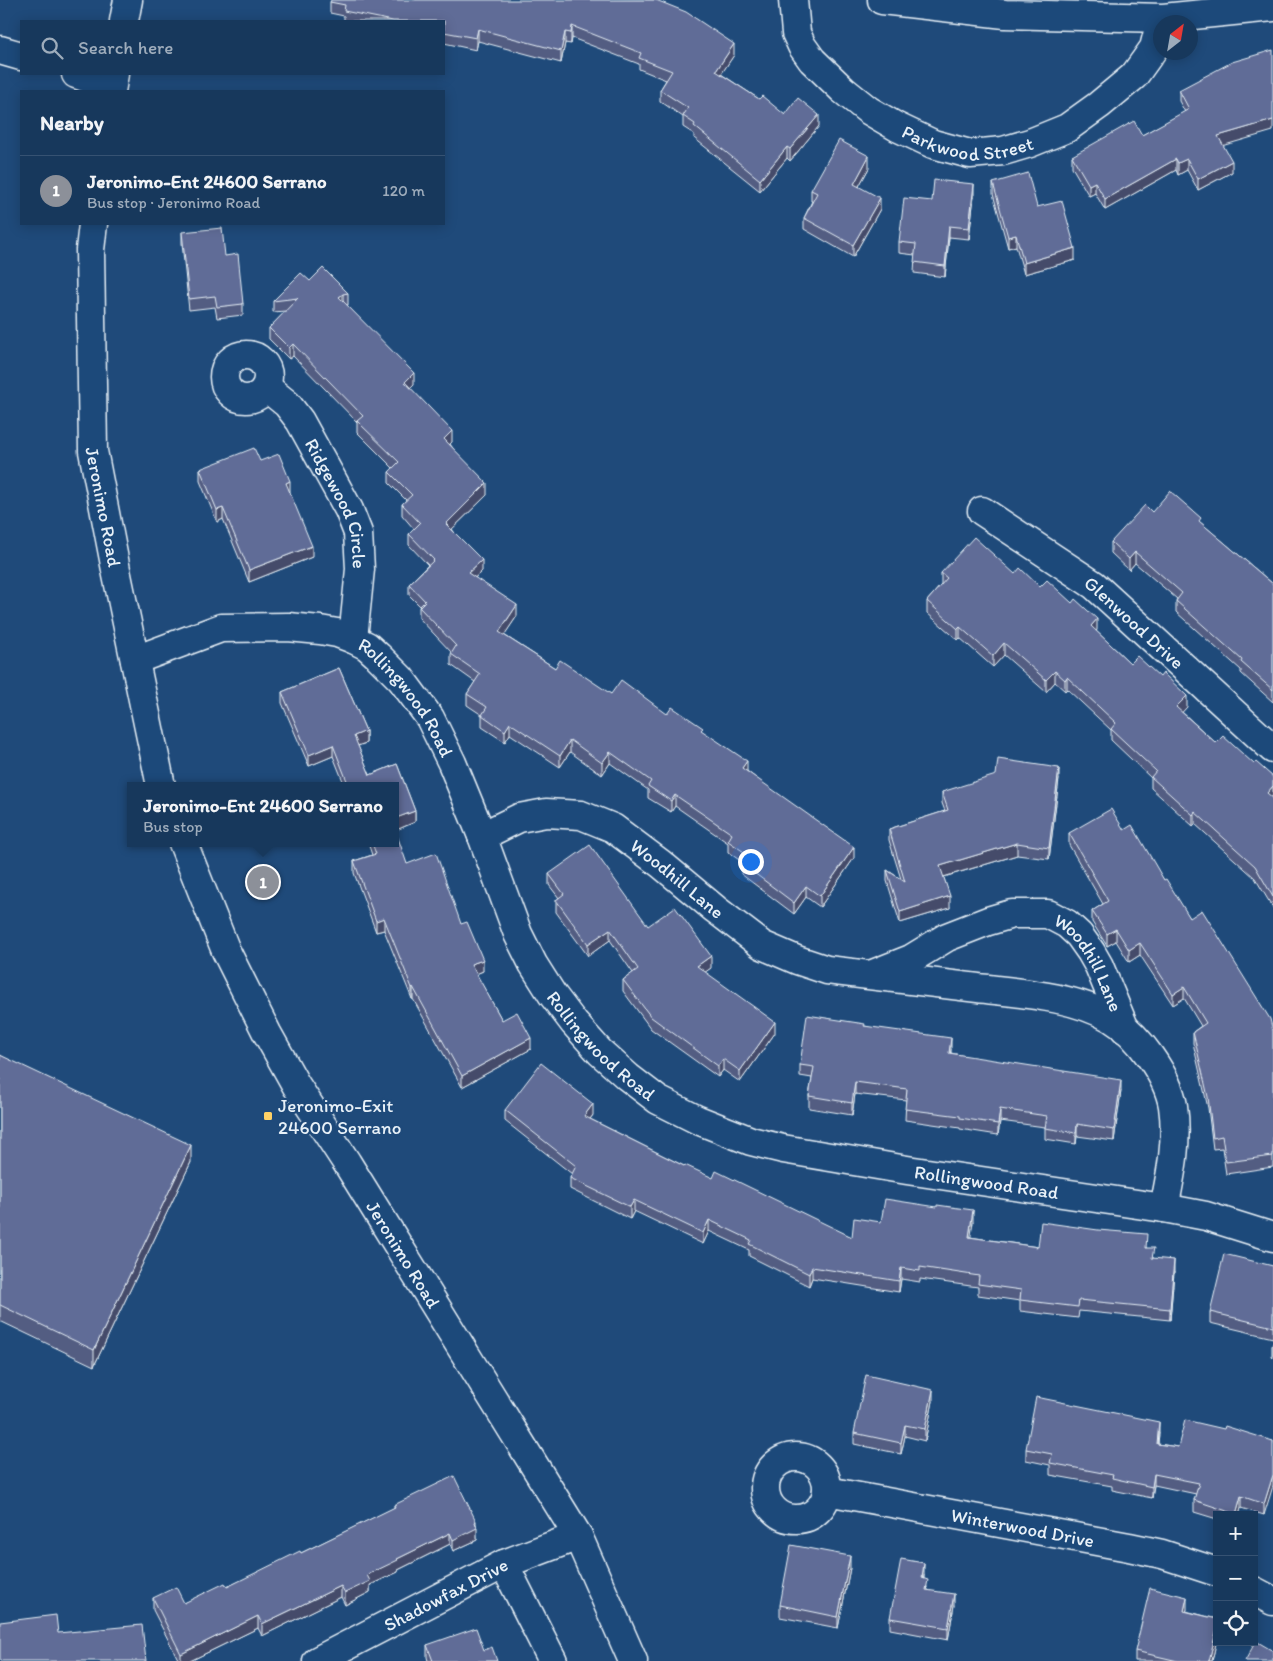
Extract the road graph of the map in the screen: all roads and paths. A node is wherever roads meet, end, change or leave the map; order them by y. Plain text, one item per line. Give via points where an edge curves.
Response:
1 (128, 0) edge
2 (793, 0) edge
3 (882, 0) edge
4 (1273, 6) edge
5 (1198, 17) edge
6 (124, 20) edge
7 (1153, 22) edge
8 (1153, 49) edge
9 (0, 50) edge
10 (20, 56) edge
11 (80, 75) edge
12 (112, 84) edge
13 (93, 225) edge
14 (266, 387) dead end
15 (982, 511) dead end
16 (353, 639) junction
17 (135, 660) junction
18 (1273, 748) edge
19 (160, 782) edge
20 (482, 836) junction
21 (185, 847) edge
22 (870, 975) junction
23 (1126, 1029) junction
24 (1164, 1208) junction
25 (1273, 1237) edge
26 (827, 1491) dead end
27 (578, 1536) junction
28 (504, 1564) junction
29 (1213, 1571) edge
30 (1258, 1593) edge
31 (1273, 1601) edge
32 (317, 1661) edge
33 (554, 1661) edge
34 (633, 1661) edge

1 - 6 street
2 - 8 street, Parkwood Street via 796,33 802,46 843,90 868,110 897,126 933,144 970,154 1003,151 1067,128 1134,76
3 - 7 street via 1005,14
4 - 5 street
9 - 10 street
11 - 12 street
13 - 17 street, Jeronimo Road via 90,250 93,451
14 - 16 street, Ridgewood Circle via 287,404 300,421 349,510 358,533 360,569
15 - 18 street, Glenwood Drive via 1094,584
16 - 17 street, Rollingwood Road via 337,633 288,627 221,628
16 - 20 street, Rollingwood Road via 367,646 396,673 430,718
17 - 19 street, Jeronimo Road
20 - 22 street, Woodhill Lane via 519,818 546,813 581,815 614,828 762,945 828,970
20 - 24 street, Rollingwood Road via 518,934 552,994 600,1052 658,1100 751,1141 783,1149
21 - 27 street, Jeronimo Road via 226,951 296,1085 348,1163
22 - 23 street, Woodhill Lane via 1051,998 1089,1008
22 - 23 street, Woodhill Lane via 910,959 946,937 988,921 1012,914 1048,914 1067,924 1091,952
23 - 24 street, Woodhill Lane via 1154,1063 1165,1081 1173,1105 1174,1155
24 - 25 street, Rollingwood Road via 1206,1216
26 - 29 street, Winterwood Drive via 1129,1547
27 - 28 street, Shadowfax Drive
27 - 34 street, Jeronimo Road
28 - 32 street, Shadowfax Drive
28 - 33 street
30 - 31 street

